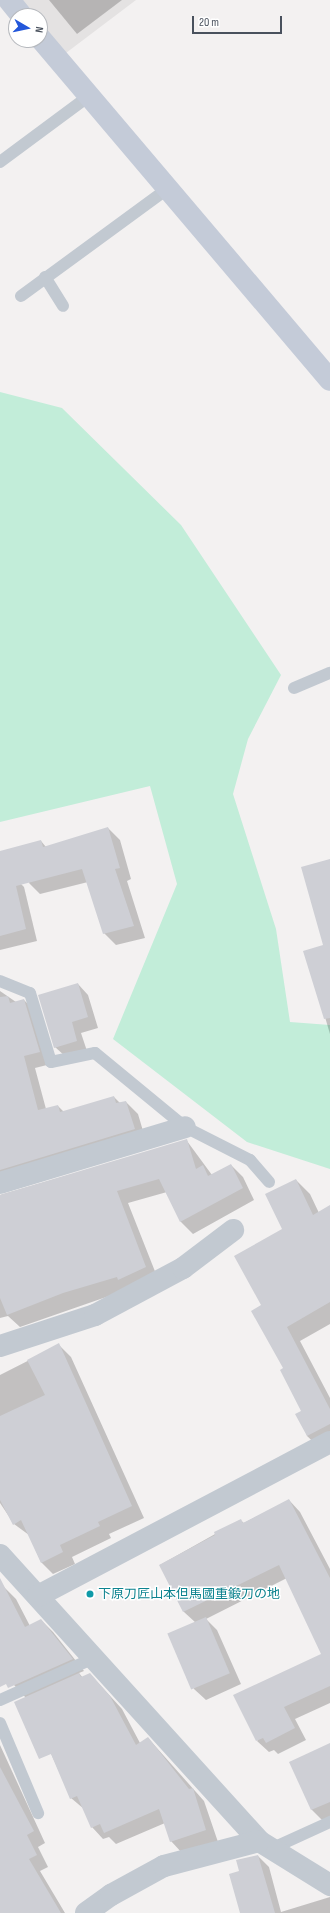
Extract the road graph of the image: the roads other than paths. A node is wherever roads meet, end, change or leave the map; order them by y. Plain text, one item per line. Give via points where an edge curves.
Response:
1 (9, 0) edge
2 (16, 8) edge
3 (48, 47) edge
4 (89, 96) junction
5 (0, 162) edge
6 (166, 190) junction
7 (46, 277) junction
8 (21, 296) dead end
9 (63, 306) dead end
10 (330, 380) edge
11 (330, 673) edge
12 (294, 688) dead end
13 (0, 981) edge
14 (185, 1127) junction
15 (269, 1182) dead end
16 (0, 1183) edge
17 (234, 1230) dead end
18 (0, 1346) edge
19 (330, 1442) edge
20 (4, 1564) edge
21 (38, 1596) junction
22 (94, 1658) junction
23 (0, 1700) edge
24 (0, 1723) edge
25 (38, 1813) dead end
26 (330, 1822) edge
27 (266, 1844) junction
28 (330, 1885) edge
29 (86, 1913) edge

1 - 2 street
3 - 4 street
4 - 5 lane
4 - 6 street
6 - 7 lane
6 - 10 street
7 - 8 lane
7 - 9 lane
11 - 12 lane
13 - 14 lane via 30,993 51,1062 94,1053
14 - 15 lane via 250,1160
14 - 16 street
17 - 18 street via 183,1268 95,1315
19 - 21 street
20 - 21 street
21 - 22 street
22 - 23 lane
22 - 27 street
24 - 25 lane
26 - 27 lane
27 - 28 street
27 - 29 street via 164,1866

